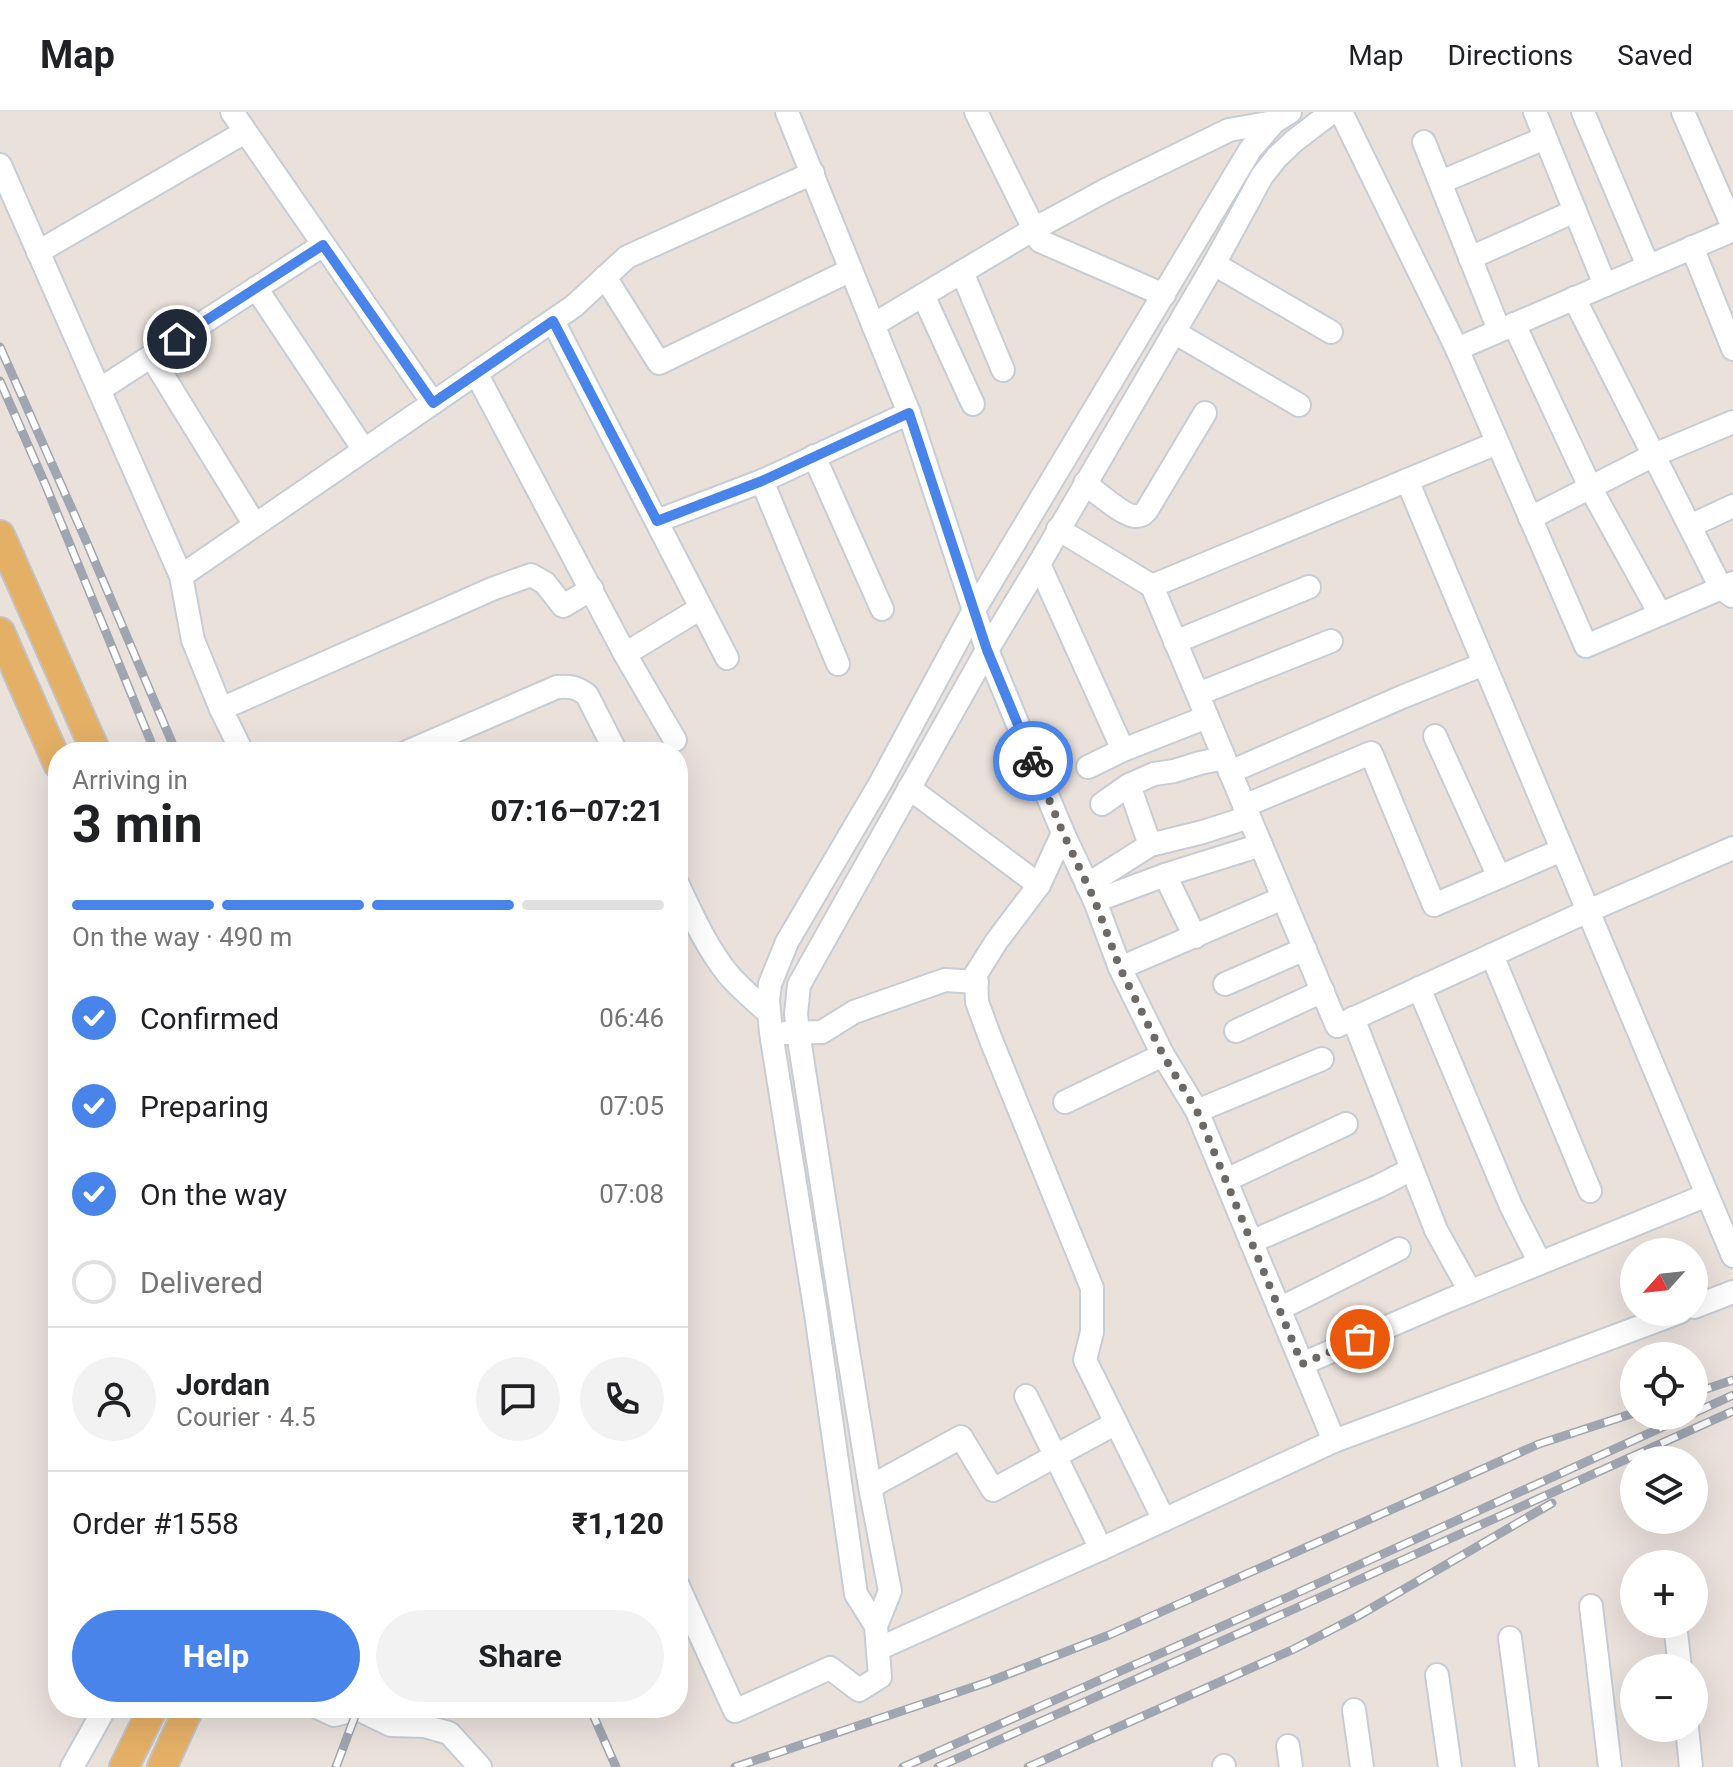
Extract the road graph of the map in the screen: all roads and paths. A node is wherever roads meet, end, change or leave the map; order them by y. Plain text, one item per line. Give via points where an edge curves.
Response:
1 (232, 112) edge
2 (787, 112) edge
3 (976, 112) edge
4 (1332, 112) edge
5 (1341, 112) edge
6 (1535, 112) edge
7 (1583, 112) edge
8 (1683, 112) edge
9 (1282, 117) edge
10 (245, 132) junction
11 (1545, 138) junction
12 (1424, 142) dead end
13 (0, 165) edge
14 (813, 173) junction
15 (1441, 182) junction
16 (1575, 211) junction
17 (1733, 228) edge
18 (1034, 229) junction
19 (323, 245) junction
20 (1692, 247) junction
21 (38, 252) junction
22 (1470, 258) junction
23 (1214, 264) junction
24 (1648, 266) junction
25 (851, 270) junction
26 (962, 272) junction
27 (605, 277) junction
28 (1605, 285) junction
29 (256, 288) junction
30 (923, 295) junction
31 (1164, 295) junction
32 (1574, 298) junction
33 (553, 321) junction
34 (873, 325) junction
35 (1506, 327) junction
36 (1174, 332) junction
37 (1331, 332) dead end
38 (1732, 345) edge
39 (1457, 349) junction
40 (151, 356) junction
41 (1003, 370) dead end
42 (476, 373) junction
43 (99, 390) junction
44 (433, 403) junction
45 (973, 404) dead end
46 (1299, 405) dead end
47 (909, 413) junction
48 (1205, 413) dead end
49 (1733, 422) edge
50 (1497, 443) junction
51 (364, 450) junction
52 (1654, 455) junction
53 (814, 456) junction
54 (1407, 480) junction
55 (762, 481) junction
56 (1085, 483) junction
57 (1590, 487) junction
58 (1733, 506) edge
59 (1530, 518) junction
60 (657, 521) junction
61 (255, 525) junction
62 (1690, 526) junction
63 (1058, 529) junction
64 (0, 535) edge
65 (1039, 564) junction
66 (181, 576) junction
67 (1152, 586) junction
68 (1309, 587) dead end
69 (592, 589) junction
70 (1729, 589) edge
71 (701, 608) junction
72 (882, 609) dead end
73 (974, 610) junction
74 (1660, 614) junction
75 (0, 632) edge
76 (1331, 641) dead end
77 (1175, 642) junction
78 (987, 650) junction
79 (625, 654) junction
80 (727, 658) dead end
81 (838, 664) dead end
82 (1484, 664) junction
83 (1198, 694) junction
84 (221, 709) junction
85 (1207, 717) junction
86 (1435, 736) dead end
87 (675, 740) dead end
88 (48, 742) edge
89 (92, 742) edge
90 (237, 742) edge
91 (430, 742) edge
92 (611, 742) edge
93 (1123, 750) junction
94 (1227, 765) junction
95 (1088, 767) dead end
96 (1129, 785) junction
97 (909, 788) junction
98 (1102, 804) dead end
99 (1247, 811) junction
100 (1063, 833) junction
101 (1150, 845) junction
102 (1261, 845) junction
103 (1733, 848) edge
104 (1562, 850) junction
105 (1165, 875) junction
106 (1499, 877) junction
107 (1039, 885) junction
108 (1091, 893) junction
109 (1283, 898) junction
110 (1588, 911) junction
111 (688, 917) edge
112 (1195, 937) junction
113 (1305, 949) junction
114 (1492, 955) junction
115 (1120, 968) junction
116 (977, 982) junction
117 (1225, 984) dead end
118 (1419, 988) junction
119 (1323, 991) junction
120 (1353, 1018) junction
121 (770, 1023) junction
122 (1236, 1031) dead end
123 (798, 1032) junction
124 (1163, 1055) junction
125 (1322, 1059) dead end
126 (1065, 1102) dead end
127 (1197, 1111) junction
128 (1346, 1124) dead end
129 (1412, 1169) junction
130 (1226, 1180) junction
131 (1590, 1191) dead end
132 (1707, 1195) junction
133 (1251, 1242) junction
134 (1399, 1249) dead end
135 (1733, 1256) edge
136 (1540, 1263) junction
137 (1470, 1291) junction
138 (1733, 1292) edge
139 (1708, 1302) edge
140 (1279, 1309) junction
141 (1642, 1326) edge
142 (1302, 1364) junction
143 (1026, 1396) dead end
144 (1116, 1423) junction
145 (1334, 1441) junction
146 (1055, 1457) junction
147 (870, 1487) junction
148 (1164, 1520) junction
149 (1101, 1549) junction
150 (1591, 1606) dead end
151 (688, 1608) edge
152 (876, 1626) junction
153 (1510, 1638) dead end
154 (878, 1649) junction
155 (1437, 1675) dead end
156 (1354, 1710) dead end
157 (99, 1718) edge
158 (148, 1718) edge
159 (184, 1718) edge
160 (377, 1718) edge
161 (1688, 1742) edge
162 (72, 1767) edge
163 (124, 1767) edge
164 (162, 1767) edge
165 (480, 1767) edge
166 (1362, 1767) edge
167 (1450, 1767) edge
168 (1527, 1767) edge
169 (1610, 1767) edge
170 (1691, 1767) edge

1 - 10 street
2 - 14 street
3 - 18 street
4 - 23 street via 1269,166
5 - 39 street
6 - 11 street
7 - 24 street
8 - 17 street
9 - 18 street via 1229,130
9 - 31 street via 1250,150
10 - 19 street
10 - 21 street
11 - 15 street
11 - 16 street
12 - 15 street
13 - 21 street
14 - 25 street
14 - 27 street via 627,257
15 - 22 street
16 - 22 street
16 - 28 street
17 - 20 street
18 - 26 street
18 - 31 street via 1040,241
19 - 29 street
19 - 44 street
20 - 24 street
20 - 38 street
21 - 43 street
22 - 35 street
23 - 36 street
23 - 37 street
24 - 28 street
25 - 27 street via 659,363
25 - 34 street
26 - 30 street
26 - 41 street
27 - 33 street
28 - 32 street
29 - 40 street
29 - 51 street
30 - 34 street
30 - 45 street
31 - 73 street
32 - 35 street
32 - 52 street
33 - 42 street
33 - 60 street
34 - 47 street
35 - 39 street
35 - 57 street
36 - 46 street
36 - 56 street
39 - 50 street
40 - 43 street
40 - 61 street
42 - 44 street
42 - 69 street
43 - 66 street
44 - 51 street
47 - 53 street
47 - 73 street
48 - 56 street via 1138,517
49 - 52 street
50 - 54 street
50 - 59 street
51 - 61 street
52 - 57 street
52 - 62 street
53 - 55 street
53 - 72 street
54 - 67 street
54 - 82 street
55 - 60 street
55 - 81 street
56 - 63 street
57 - 59 street
57 - 74 street
58 - 62 street
59 - 74 street via 1586,646
60 - 71 street
61 - 66 street
62 - 70 street
63 - 65 street
63 - 67 street
64 - 89 main road
65 - 78 street
65 - 93 street
66 - 84 street via 193,640
67 - 77 street
68 - 77 street
69 - 79 street
69 - 84 street via 563,606 531,575
70 - 74 street
71 - 79 street
71 - 80 street
73 - 78 street
73 - 121 street via 787,942 770,984
75 - 88 main road
76 - 83 street
77 - 83 street
78 - 97 street
78 - 100 street
79 - 87 street
82 - 94 street
82 - 104 street
83 - 85 street
84 - 90 street
85 - 93 street
85 - 94 street
86 - 106 street
91 - 92 street via 557,687 571,686 587,695
93 - 95 street
94 - 96 street via 1200,763
94 - 99 street
96 - 98 street
96 - 101 street
97 - 107 street
97 - 123 street via 804,973 796,1000
99 - 101 street via 1203,832
99 - 102 street
99 - 106 street via 1371,753 1434,905
100 - 107 street
100 - 108 street
101 - 108 street
102 - 105 street
102 - 109 street
103 - 110 street
104 - 106 street
104 - 110 street
105 - 108 street
105 - 112 street
107 - 116 street via 996,942 976,974
108 - 115 street
109 - 112 street
109 - 113 street
110 - 114 street
110 - 132 street
111 - 121 street
112 - 115 street
113 - 117 street
113 - 119 street
114 - 118 street
114 - 131 street
115 - 124 street
116 - 123 street via 945,980 854,1012 822,1032
116 - 144 street via 977,1002 991,1040 1092,1288 1092,1332 1085,1360
118 - 120 street
118 - 136 street
119 - 120 street via 1337,1026
119 - 122 street
120 - 129 street
121 - 123 street
121 - 152 street via 856,1594
123 - 147 street
124 - 126 street
124 - 127 street
125 - 127 street
127 - 130 street
128 - 130 street
129 - 133 street
129 - 137 street via 1436,1230
130 - 133 street
132 - 135 street
132 - 136 street
133 - 140 street
134 - 140 street
136 - 137 street
137 - 142 street
138 - 139 street
140 - 142 street
141 - 145 street
142 - 145 street
143 - 146 street
144 - 146 street
144 - 148 street
145 - 148 street
146 - 147 street via 993,1490 961,1437
146 - 149 street
147 - 152 street via 890,1591
148 - 149 street
149 - 154 street
150 - 169 street
151 - 154 street via 735,1711 830,1668 859,1690 880,1677
152 - 154 street
153 - 168 street
155 - 167 street
156 - 166 street
157 - 162 street
158 - 163 main road
159 - 164 main road
160 - 165 street via 449,1733
161 - 170 street

